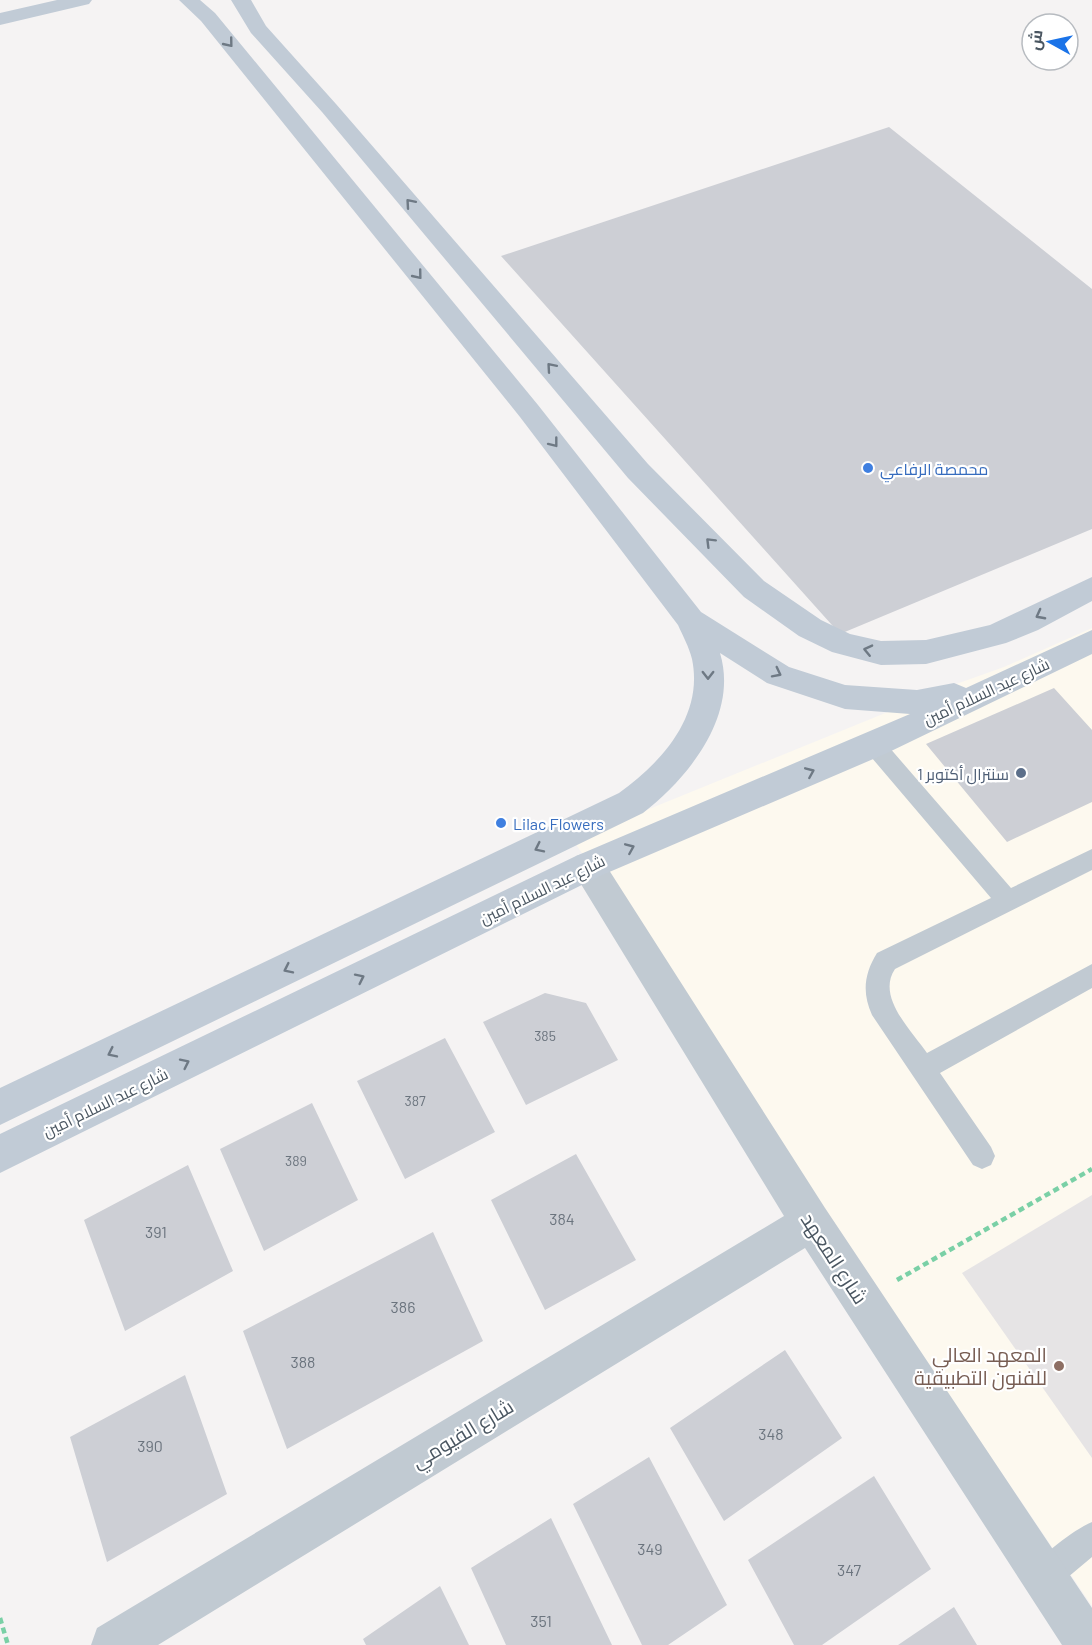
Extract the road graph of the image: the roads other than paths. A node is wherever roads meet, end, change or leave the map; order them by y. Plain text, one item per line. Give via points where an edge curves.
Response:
1 (81, 0) edge
2 (189, 0) edge
3 (242, 4) edge
4 (209, 18) junction
5 (0, 19) edge
6 (430, 225) junction
7 (387, 238) junction
8 (575, 395) junction
9 (530, 412) junction
10 (1092, 588) edge
11 (691, 620) junction
12 (1092, 641) edge
13 (991, 689) junction
14 (874, 745) junction
15 (1092, 859) edge
16 (588, 866) junction
17 (1007, 900) junction
18 (1092, 975) edge
19 (923, 1069) junction
20 (0, 1107) edge
21 (0, 1154) edge
22 (982, 1156) dead end
23 (811, 1222) junction
24 (1092, 1537) edge
25 (1044, 1577) junction
26 (114, 1645) edge
27 (1089, 1645) edge

1 - 5 street
2 - 4 street
3 - 4 street
6 -> 3 street via 258,29
4 -> 7 street
6 - 7 street
8 -> 6 street
7 -> 9 street
8 - 9 street
10 -> 8 street via 995,635 926,652 881,652 843,644 810,628 754,589 638,471
9 -> 11 street
11 -> 13 street via 778,675 846,697 917,702
11 -> 20 street via 708,660 704,708 697,731 669,772 631,803
12 - 13 street, شارع عبد السلام أمين
13 - 14 street, شارع عبد السلام أمين
16 -> 14 street, شارع عبد السلام أمين
14 - 17 lane
15 - 17 lane
21 -> 16 street, شارع عبد السلام أمين
16 - 23 street, شارع المعهد
17 - 19 lane via 886,961 880,969 876,993 881,1007
18 - 19 lane
19 - 22 lane
23 - 25 street, شارع المعهد
23 - 26 street, شارع الفيومي
24 - 25 lane
25 - 27 street, شارع المعهد

